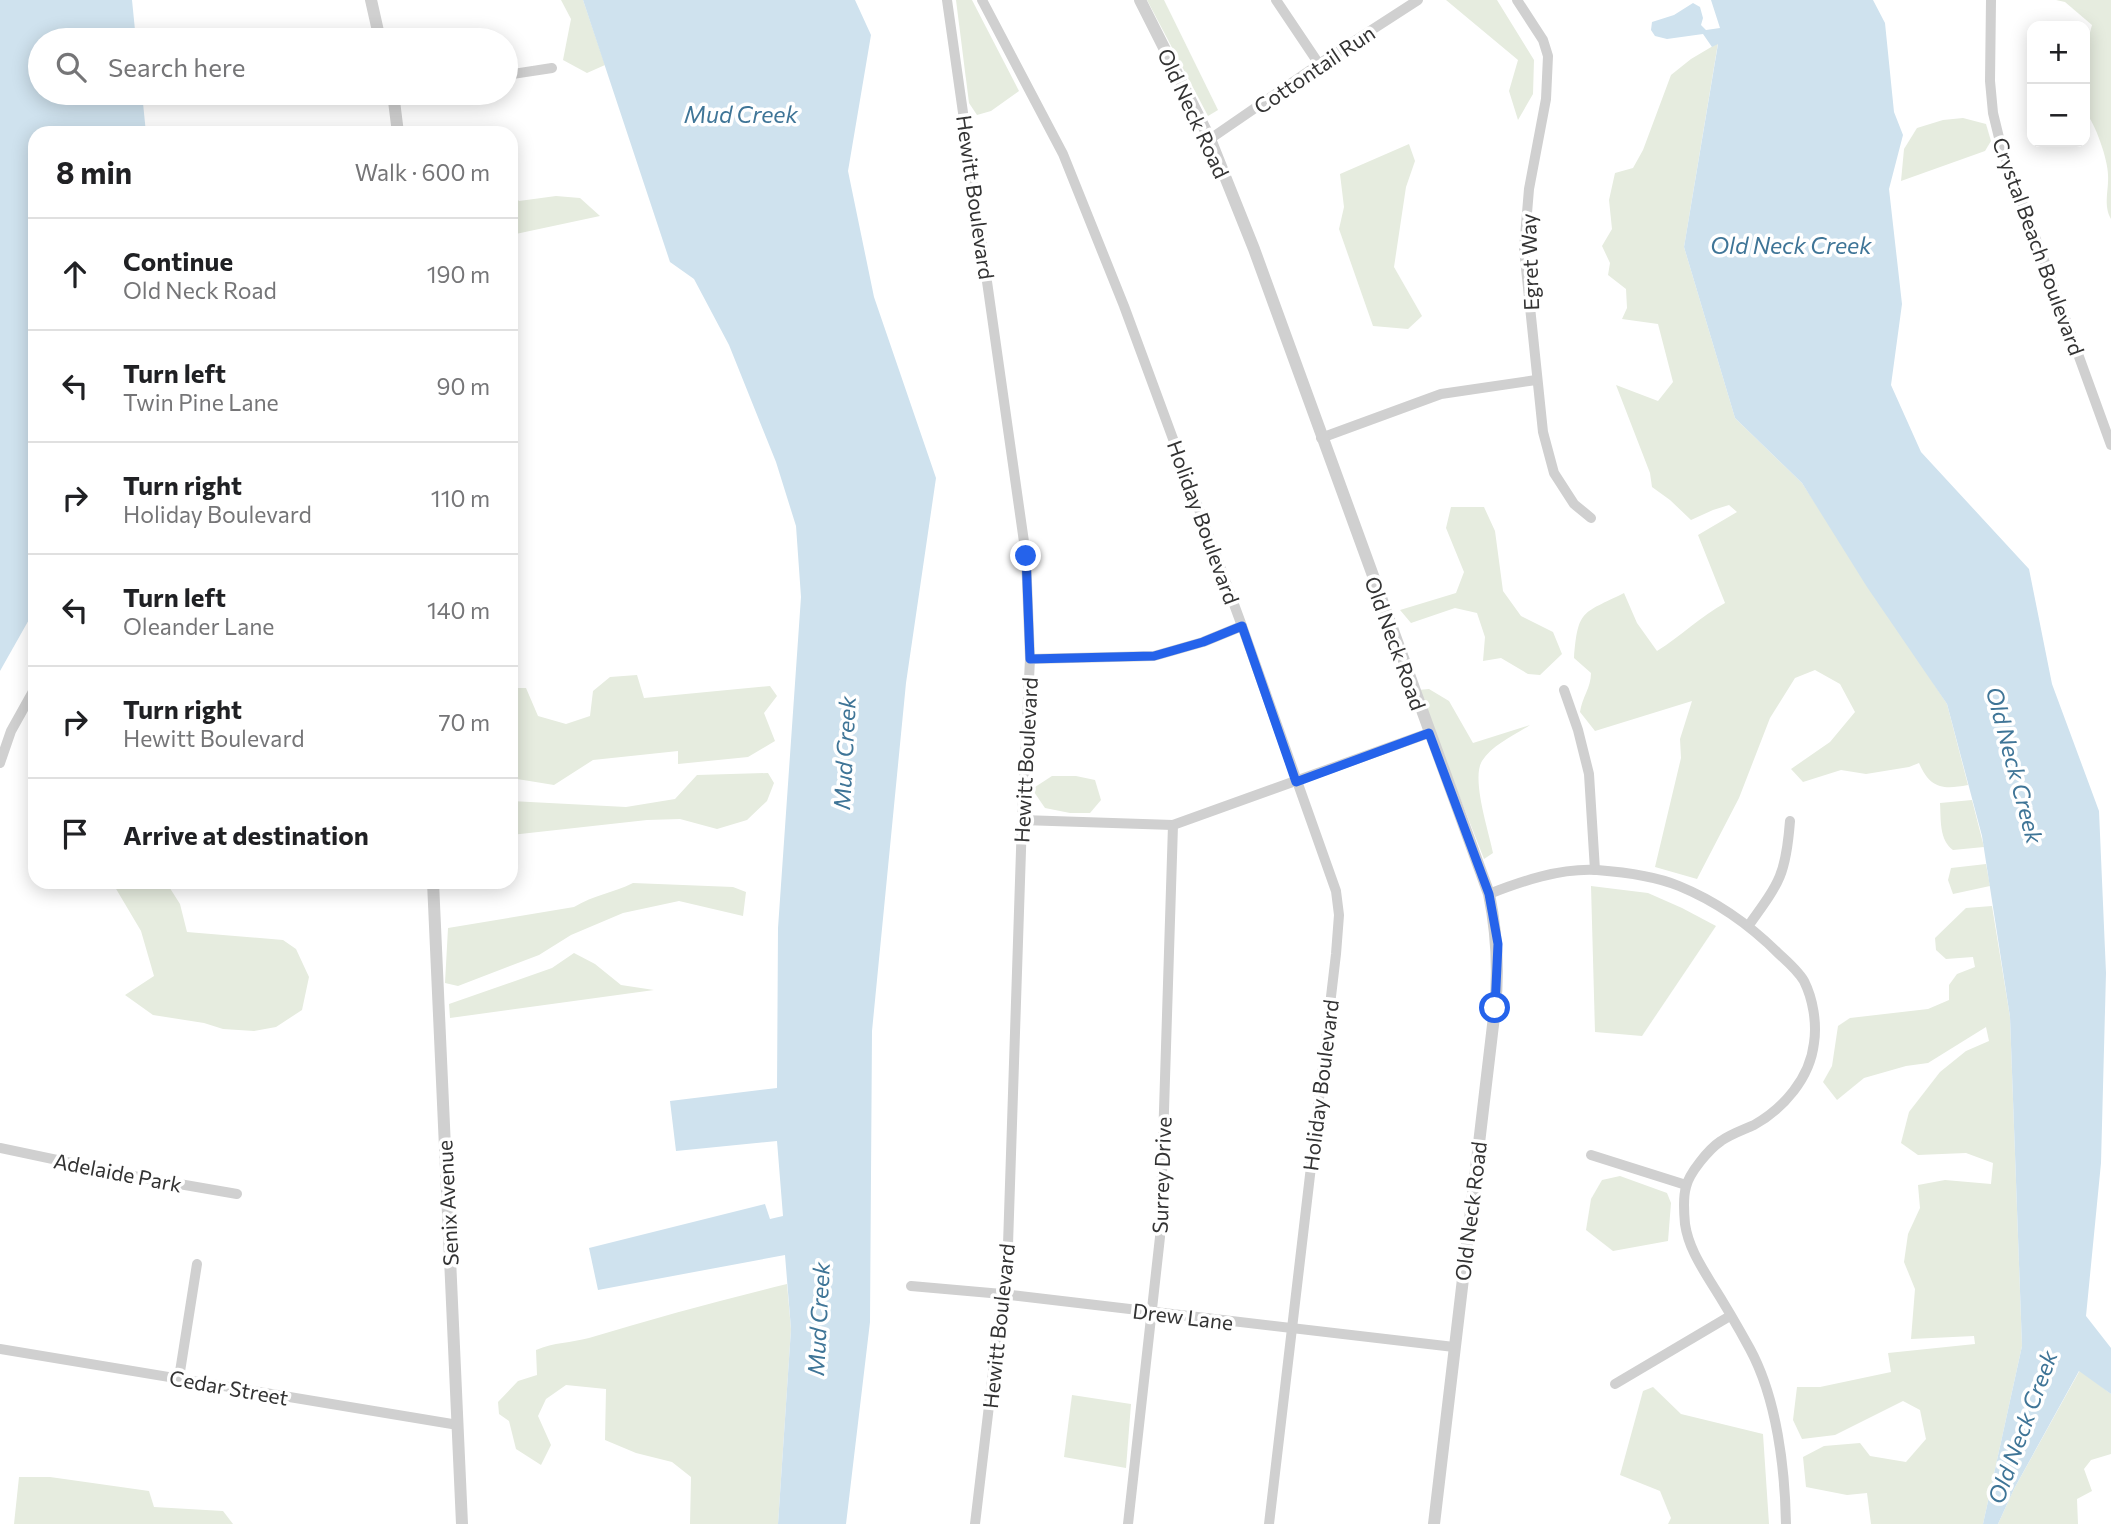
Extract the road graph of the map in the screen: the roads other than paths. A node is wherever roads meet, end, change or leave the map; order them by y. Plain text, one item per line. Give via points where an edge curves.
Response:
1 (370, 0) edge
2 (947, 0) edge
3 (982, 0) edge
4 (1140, 0) edge
5 (1276, 0) edge
6 (1418, 0) edge
7 (1517, 0) edge
8 (1991, 0) edge
9 (377, 28) edge
10 (1319, 64) junction
11 (552, 68) dead end
12 (518, 73) edge
13 (394, 105) edge
14 (397, 126) edge
15 (1210, 139) junction
16 (1536, 380) junction
17 (1321, 438) junction
18 (2111, 445) edge
19 (1591, 518) dead end
20 (1242, 626) junction
21 (1030, 659) junction
22 (1564, 690) dead end
23 (28, 701) edge
24 (1429, 733) junction
25 (0, 763) edge
26 (1296, 782) junction
27 (1022, 820) junction
28 (1790, 821) dead end
29 (1173, 825) junction
30 (1595, 870) junction
31 (433, 889) edge
32 (1489, 894) junction
33 (1749, 925) junction
34 (0, 1148) edge
35 (1591, 1155) dead end
36 (1686, 1185) junction
37 (237, 1194) dead end
38 (197, 1264) dead end
39 (911, 1286) dead end
40 (1002, 1294) junction
41 (1153, 1312) junction
42 (1730, 1316) junction
43 (1292, 1329) junction
44 (1454, 1347) junction
45 (0, 1349) edge
46 (179, 1378) junction
47 (1615, 1384) dead end
48 (458, 1425) junction
49 (463, 1524) edge
50 (975, 1524) edge
51 (1128, 1524) edge
52 (1269, 1524) edge
53 (1434, 1524) edge
54 (1786, 1524) edge

1 - 9 street
2 - 21 street, Hewitt Boulevard via 1026,556
3 - 20 street, Holiday Boulevard via 1063,154
4 - 15 street, Old Neck Road
5 - 10 street
6 - 10 street, Cottontail Run
7 - 16 street, Egret Way via 1548,56 1546,99 1525,223
8 - 18 street, Crystal Beach Boulevard via 1990,80 2002,150
10 - 15 street, Cottontail Run
11 - 12 street
13 - 14 street
15 - 17 street, Old Neck Road
16 - 17 street via 1441,394
16 - 19 street, Egret Way via 1543,432 1555,473 1574,504
17 - 24 street, Old Neck Road
20 - 21 street via 1154,656
20 - 26 street, Holiday Boulevard
21 - 27 street, Hewitt Boulevard
22 - 30 street via 1589,774
23 - 25 street
24 - 26 street
24 - 32 street, Old Neck Road
26 - 29 street
26 - 43 street, Holiday Boulevard via 1329,868 1339,915
27 - 29 street
27 - 40 street, Hewitt Boulevard via 1008,1245
28 - 33 street via 1780,880
29 - 41 street, Surrey Drive via 1160,1237
30 - 32 street via 1543,876
30 - 33 street via 1677,886
31 - 48 street, Senix Avenue
32 - 44 street, Old Neck Road via 1498,982
33 - 36 street via 1803,980 1812,1005 1814,1045 1809,1065 1786,1101 1756,1124 1721,1140
34 - 37 street, Adelaide Park
35 - 36 street
36 - 42 street via 1689,1240
38 - 46 street
39 - 40 street, Drew Lane
40 - 41 street, Drew Lane
40 - 50 street, Hewitt Boulevard
41 - 43 street, Drew Lane
41 - 51 street, Surrey Drive
42 - 47 street
42 - 54 street via 1751,1351 1766,1390 1784,1478
43 - 44 street, Drew Lane
43 - 52 street, Holiday Boulevard
44 - 53 street, Old Neck Road
45 - 46 street, Cedar Street
46 - 48 street, Cedar Street
48 - 49 street, Senix Avenue

